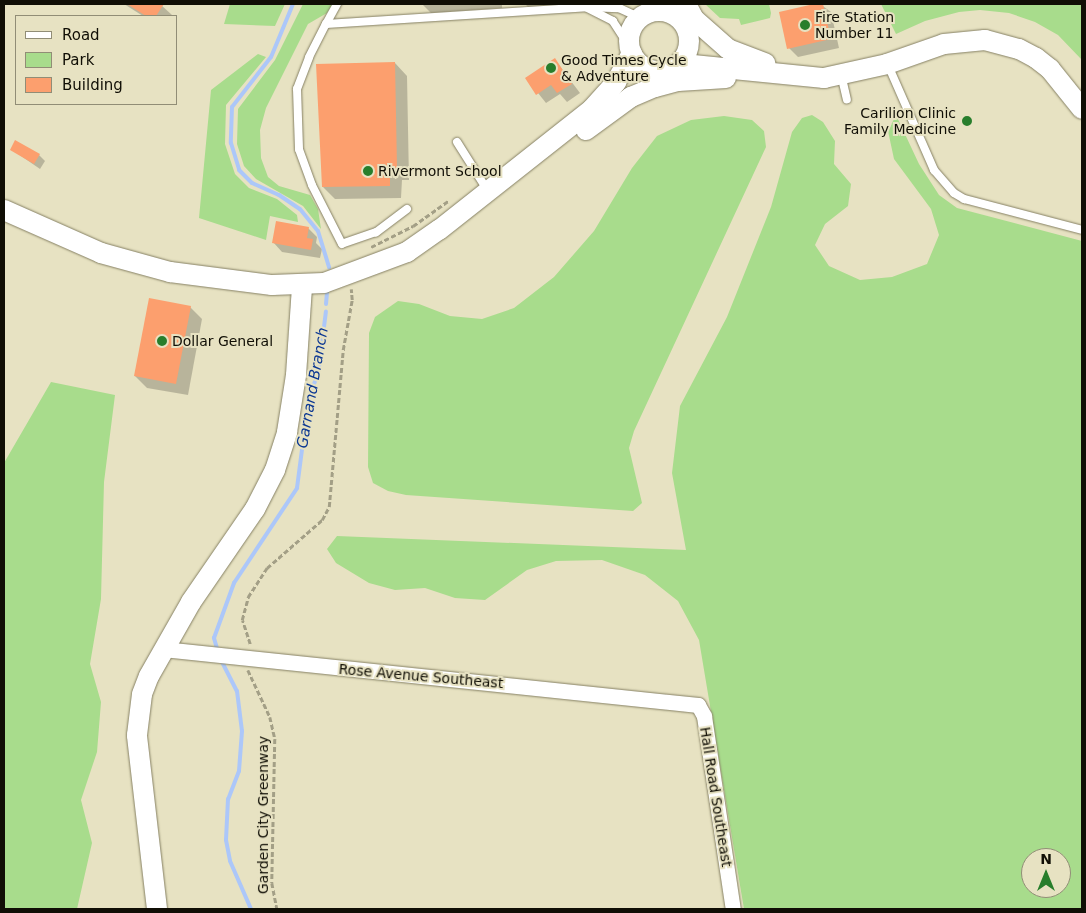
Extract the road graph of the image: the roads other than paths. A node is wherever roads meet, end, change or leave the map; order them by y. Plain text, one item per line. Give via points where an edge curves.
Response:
1 (338, 4) edge
2 (586, 7) junction
3 (674, 7) edge
4 (645, 12) edge
5 (326, 24) junction
6 (689, 40) junction
7 (630, 49) junction
8 (887, 64) junction
9 (739, 68) junction
10 (664, 70) junction
11 (802, 76) junction
12 (832, 76) junction
13 (847, 99) dead end
14 (592, 109) junction
15 (1082, 109) edge
16 (458, 142) dead end
17 (536, 155) junction
18 (488, 191) junction
19 (4, 210) edge
20 (407, 210) dead end
21 (1082, 230) edge
22 (302, 286) junction
23 (163, 649) junction
24 (680, 701) joint
25 (157, 909) edge
26 (734, 909) edge

1 - 5 lane
2 - 4 lane
2 - 5 lane
2 - 7 lane via 612,21
3 - 4 main road
3 - 6 main road
3 - 11 main road via 694,19 728,49
4 - 7 main road via 632,27
5 - 20 lane via 309,57 298,89 299,149 312,185 342,244 376,232
6 - 9 main road via 704,52
6 - 10 main road via 680,62
7 - 10 main road via 643,66
7 - 14 main road via 616,82
8 - 12 main road
8 - 15 main road via 966,40 1002,43 1036,58
8 - 21 lane via 934,170 954,193 964,199
9 - 10 main road via 693,64
9 - 11 main road
10 - 14 main road via 634,82
11 - 12 main road
12 - 13 lane
12 - 17 main road via 795,85 709,78 655,87 600,117 573,140
14 - 17 main road
16 - 18 lane
17 - 18 main road
18 - 22 main road via 407,252 349,276
19 - 22 main road via 65,240 134,264 170,272
22 - 23 main road via 296,375 288,432 276,470 255,508
23 - 24 street, Rose Avenue Southeast
23 - 25 main road via 142,694 137,734
24 - 26 street, Hall Road Southeast via 698,705 704,716

